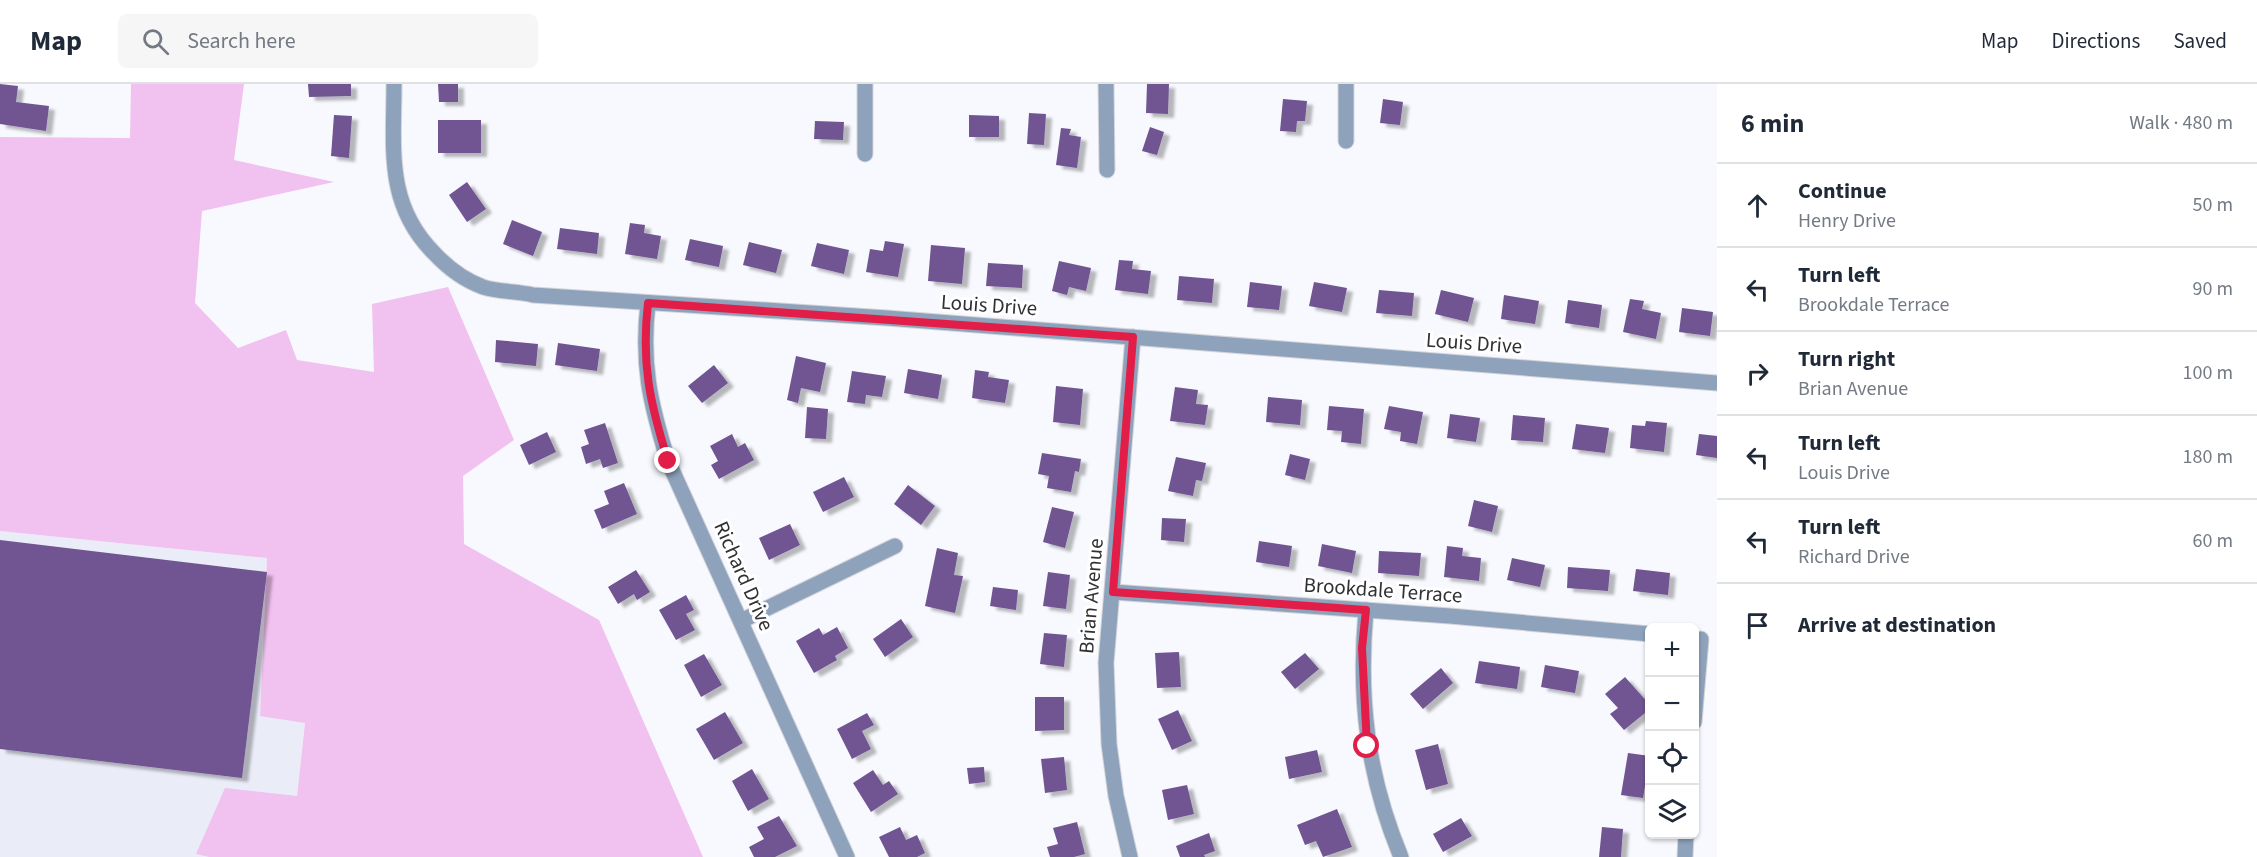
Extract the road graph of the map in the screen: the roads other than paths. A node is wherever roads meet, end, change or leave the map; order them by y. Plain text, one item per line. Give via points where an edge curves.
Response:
1 (865, 84) edge
2 (1106, 84) edge
3 (1346, 84) edge
4 (394, 92) edge
5 (1346, 141) dead end
6 (865, 154) dead end
7 (1107, 170) dead end
8 (648, 303) junction
9 (1133, 337) junction
10 (1717, 383) edge
11 (895, 546) dead end
12 (1113, 592) junction
13 (1366, 610) junction
14 (741, 621) junction
15 (1645, 634) edge
16 (1699, 638) edge
17 (1717, 639) edge
18 (1686, 839) edge
19 (847, 857) edge
20 (1130, 857) edge
21 (1401, 857) edge
22 (1684, 857) edge

1 - 6 street
2 - 7 street
3 - 5 street
4 - 8 street, Louis Drive via 396,188 408,220 446,266 483,287 532,295
8 - 9 street, Louis Drive
8 - 14 street, Richard Drive via 645,370 651,407 668,461
9 - 10 street, Louis Drive
9 - 12 street, Brian Avenue
11 - 14 street
12 - 13 street, Brookdale Terrace
12 - 20 street, Brian Avenue via 1106,663 1109,744
13 - 15 street, Brookdale Terrace
13 - 21 street via 1362,648 1367,746 1379,796
14 - 19 street, Richard Drive
16 - 17 street
18 - 22 street

